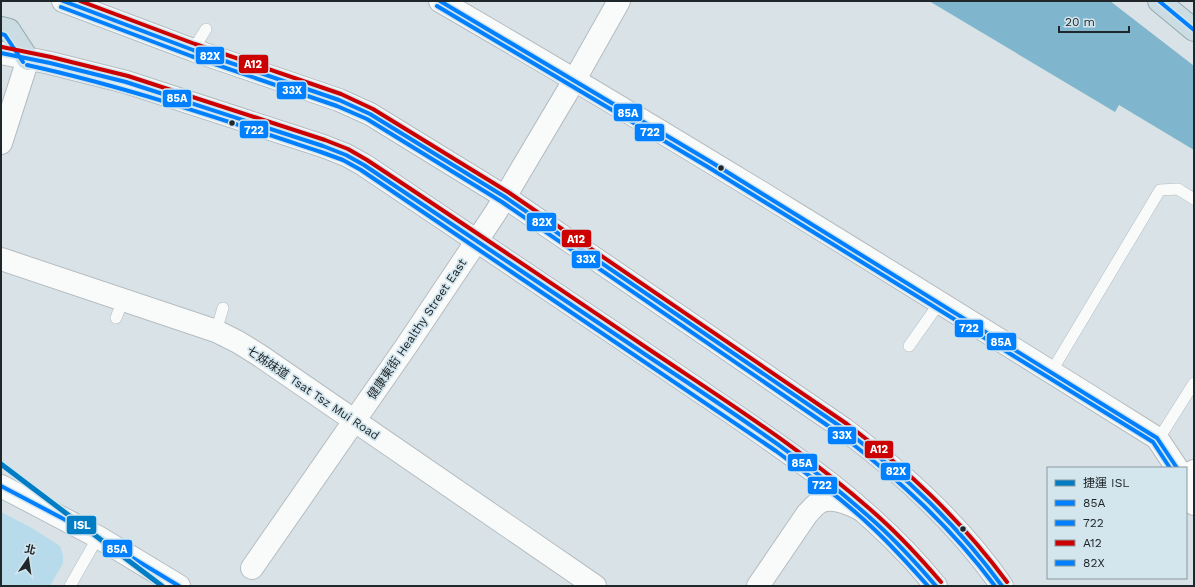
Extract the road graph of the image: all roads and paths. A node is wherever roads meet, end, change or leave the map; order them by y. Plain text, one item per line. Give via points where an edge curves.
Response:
1 (63, 1) edge
2 (440, 1) edge
3 (619, 1) edge
4 (1159, 1) edge
5 (1, 28) edge
6 (206, 29) dead end
7 (1194, 30) edge
8 (193, 50) junction
9 (1, 53) edge
10 (28, 59) junction
11 (575, 79) junction
12 (1, 143) edge
13 (505, 197) junction
14 (1194, 199) edge
15 (478, 241) junction
16 (1, 259) edge
17 (940, 302) junction
18 (223, 308) dead end
19 (216, 331) junction
20 (909, 346) dead end
21 (1053, 372) junction
22 (1194, 383) edge
23 (354, 420) junction
24 (1158, 440) junction
25 (1177, 467) edge
26 (1, 486) edge
27 (1187, 486) edge
28 (1194, 504) edge
29 (860, 509) junction
30 (98, 537) junction
31 (252, 568) dead end
32 (70, 586) edge
33 (179, 586) edge
34 (595, 586) edge
35 (758, 586) edge
36 (936, 586) edge
37 (1002, 586) edge

1 - 8 street
2 - 11 street
3 - 11 street, 健康東街 Healthy Street East
4 - 7 highway
5 - 10 highway via 9,30
6 - 8 lane
8 - 13 street via 339,100 370,114
9 - 10 street
10 - 12 street
10 - 15 street via 126,82 346,155
11 - 13 street, 健康東街 Healthy Street East
11 - 17 street
13 - 15 street, 健康東街 Healthy Street East
13 - 37 street via 844,429 890,464 952,524
14 - 21 lane via 1178,189 1160,190
15 - 23 street, 健康東街 Healthy Street East
15 - 29 street via 806,464
16 - 19 street, 七姊妹道 Tsat Tsz Mui Road via 120,309
17 - 20 lane
17 - 21 street
18 - 19 lane
19 - 23 street, 七姊妹道 Tsat Tsz Mui Road via 259,355
21 - 24 street
22 - 24 lane
23 - 31 street, 健康東街 Healthy Street East
23 - 34 street, 七姊妹道 Tsat Tsz Mui Road
24 - 25 street
26 - 30 street
27 - 28 street
29 - 35 street via 834,500 823,501 814,507
29 - 36 street via 908,553
30 - 32 lane
30 - 33 street

